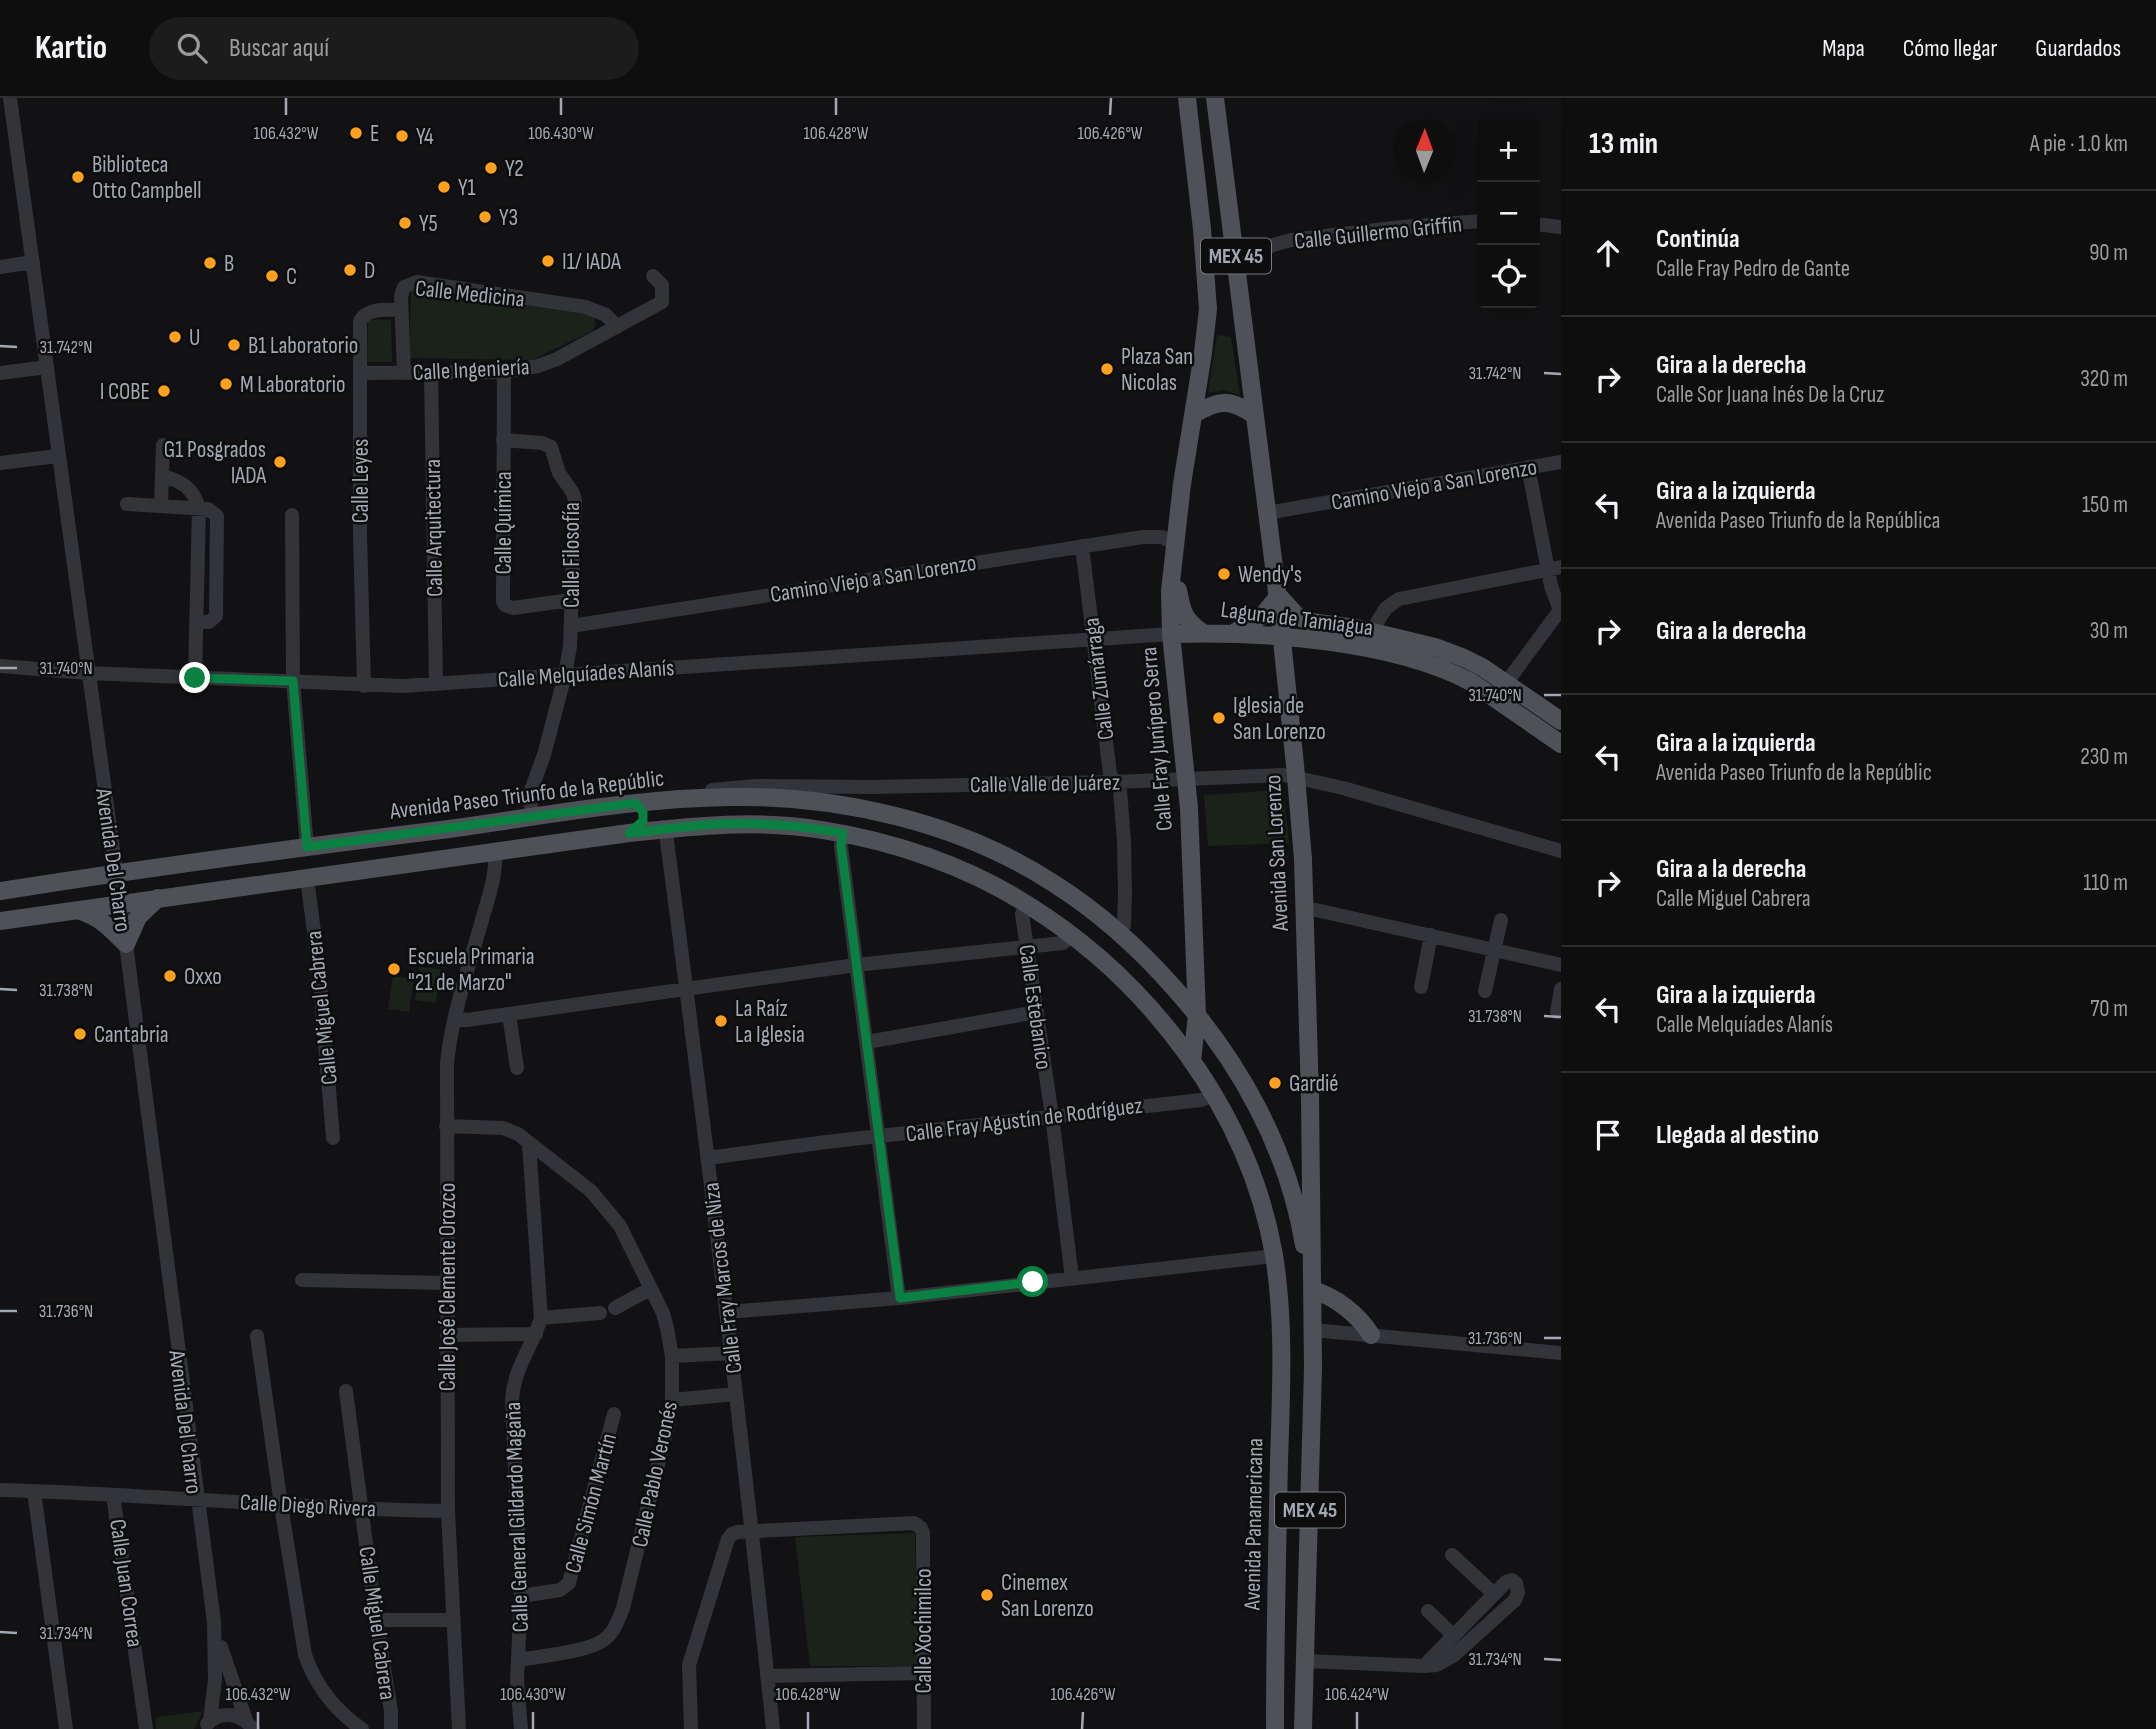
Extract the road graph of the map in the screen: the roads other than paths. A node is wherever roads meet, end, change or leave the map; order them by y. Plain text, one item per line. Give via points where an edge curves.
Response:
1 (10, 98) edge
2 (1187, 98) edge
3 (1215, 98) edge
4 (1477, 222) edge
5 (1540, 225) edge
6 (1561, 228) edge
7 (1236, 261) junction
8 (33, 262) junction
9 (0, 267) edge
10 (653, 276) dead end
11 (401, 310) junction
12 (617, 327) junction
13 (47, 367) junction
14 (504, 372) junction
15 (0, 373) edge
16 (360, 373) junction
17 (404, 373) junction
18 (431, 373) junction
19 (1194, 414) junction
20 (1254, 415) junction
21 (503, 440) junction
22 (163, 445) dead end
23 (58, 456) junction
24 (1561, 462) edge
25 (0, 463) edge
26 (1528, 467) junction
27 (162, 476) junction
28 (127, 504) dead end
29 (161, 506) junction
30 (199, 508) junction
31 (1266, 513) junction
32 (292, 515) dead end
33 (1082, 546) junction
34 (1173, 551) junction
35 (1554, 568) edge
36 (1277, 596) junction
37 (571, 600) junction
38 (1560, 610) edge
39 (197, 622) junction
40 (571, 625) junction
41 (1370, 632) junction
42 (1203, 633) junction
43 (1234, 633) junction
44 (1171, 634) junction
45 (1281, 638) junction
46 (1094, 640) junction
47 (1362, 649) junction
48 (0, 666) edge
49 (88, 673) junction
50 (565, 675) junction
51 (195, 678) junction
52 (293, 681) junction
53 (1507, 683) junction
54 (436, 684) junction
55 (364, 686) junction
56 (1493, 699) junction
57 (1561, 721) edge
58 (1561, 744) edge
59 (1296, 776) junction
60 (1187, 777) junction
61 (1114, 782) junction
62 (688, 799) junction
63 (635, 803) junction
64 (535, 816) junction
65 (667, 829) junction
66 (629, 833) junction
67 (843, 833) junction
68 (307, 847) junction
69 (1561, 851) edge
70 (495, 852) junction
71 (115, 873) junction
72 (307, 878) junction
73 (0, 891) edge
74 (158, 898) junction
75 (119, 904) junction
76 (1026, 904) junction
77 (76, 910) junction
78 (1305, 910) junction
79 (1501, 920) dead end
80 (0, 921) edge
81 (1121, 934) junction
82 (1431, 935) junction
83 (1072, 936) junction
84 (125, 944) junction
85 (1027, 946) junction
86 (1493, 950) junction
87 (856, 965) junction
88 (1561, 965) edge
89 (1421, 987) dead end
90 (1561, 989) edge
91 (685, 990) junction
92 (1485, 991) dead end
93 (1037, 1012) junction
94 (1554, 1012) edge
95 (509, 1014) junction
96 (1197, 1015) junction
97 (455, 1018) junction
98 (867, 1042) junction
99 (1192, 1061) junction
100 (517, 1068) dead end
101 (1214, 1095) junction
102 (1052, 1116) junction
103 (446, 1126) junction
104 (878, 1136) junction
105 (333, 1138) dead end
106 (529, 1143) junction
107 (708, 1158) junction
108 (1274, 1256) junction
109 (1072, 1278) junction
110 (302, 1280) dead end
111 (446, 1283) junction
112 (650, 1289) junction
113 (1312, 1290) junction
114 (900, 1298) junction
115 (615, 1308) dead end
116 (727, 1312) junction
117 (600, 1313) dead end
118 (541, 1318) junction
119 (1312, 1330) junction
120 (536, 1334) junction
121 (447, 1335) junction
122 (1371, 1335) junction
123 (257, 1336) dead end
124 (732, 1353) junction
125 (1561, 1353) edge
126 (672, 1356) junction
127 (1280, 1364) junction
128 (1313, 1368) junction
129 (346, 1391) dead end
130 (736, 1394) junction
131 (672, 1400) junction
132 (614, 1414) dead end
133 (0, 1490) edge
134 (34, 1491) junction
135 (113, 1495) junction
136 (196, 1498) junction
137 (281, 1505) junction
138 (363, 1510) junction
139 (448, 1511) junction
140 (752, 1531) junction
141 (1452, 1555) dead end
142 (1493, 1594) junction
143 (521, 1596) junction
144 (1428, 1611) dead end
145 (376, 1620) junction
146 (453, 1620) junction
147 (214, 1622) junction
148 (1454, 1636) junction
149 (519, 1660) junction
150 (1306, 1661) junction
151 (1424, 1666) junction
152 (923, 1673) junction
153 (767, 1676) junction
154 (250, 1724) edge
155 (206, 1727) edge
156 (66, 1729) edge
157 (146, 1729) edge
158 (362, 1729) edge
159 (391, 1729) edge
160 (458, 1729) edge
161 (520, 1729) edge
162 (691, 1729) edge
163 (773, 1729) edge
164 (925, 1729) edge
165 (1275, 1729) edge
166 (1303, 1729) edge

1 - 8 street, Avenida Del Charro
2 - 19 main road, MEX 45 via 1208,309
3 - 7 main road, MEX 45
4 - 7 street, Calle Guillermo Griffin via 1291,240
5 - 6 street
7 - 20 main road, MEX 45
8 - 9 street
8 - 13 street, Avenida Del Charro
10 - 12 street, Calle Ingeniería via 662,285 662,302
11 - 12 street, Calle Medicina via 404,287 416,282 586,307 606,314
11 - 16 street, Calle Leyes via 363,316
11 - 17 street, Calle Medicina
12 - 14 street, Calle Ingeniería via 547,363
13 - 15 street
13 - 23 street, Avenida Del Charro
14 - 18 street, Calle Ingeniería
14 - 21 street, Calle Química
16 - 17 street, Calle Ingeniería
16 - 55 street, Calle Leyes
17 - 18 street, Calle Ingeniería
18 - 54 street, Calle Arquitectura
19 - 20 main road via 1228,402
19 - 34 main road, Calle Fray Junípero Serra / MEX 45
20 - 31 main road, Avenida San Lorenzo / MEX 45
21 - 37 street, Calle Filosofía via 551,447 559,473 573,493
21 - 37 street, Calle Química via 503,601 513,608
22 - 27 street
23 - 25 street
23 - 49 street, Avenida Del Charro
24 - 26 street, Camino Viejo a San Lorenzo
26 - 31 street, Camino Viejo a San Lorenzo
26 - 35 street
27 - 29 street
27 - 30 street via 185,484
28 - 29 street
29 - 30 street
30 - 39 street
30 - 39 street via 212,511 219,520 216,616 212,621
31 - 36 main road, Avenida San Lorenzo / MEX 45
32 - 52 street
33 - 34 street, Camino Viejo a San Lorenzo via 1162,537
33 - 40 street, Camino Viejo a San Lorenzo
33 - 46 street, Calle Zumárraga
34 - 42 main road via 1184,616
34 - 44 main road, Calle Fray Junípero Serra / MEX 45
35 - 38 street
35 - 41 street via 1399,599 1386,608
36 - 41 main road, Laguna de Tamiagua via 1297,616 1311,622
36 - 43 main road via 1263,615
36 - 45 main road, Avenida San Lorenzo / MEX 45
37 - 40 street, Calle Filosofía
38 - 53 street
39 - 51 street
40 - 50 street, Calle Filosofía
41 - 47 street
41 - 53 main road, Laguna de Tamiagua via 1464,658
42 - 43 main road, Laguna de Tamiagua
42 - 44 main road, Laguna de Tamiagua
43 - 45 main road, Laguna de Tamiagua
44 - 46 street, Calle Melquíades Alanís
44 - 60 main road, Calle Fray Junípero Serra / MEX 45
45 - 47 main road, Laguna de Tamiagua
45 - 59 main road, Avenida San Lorenzo / MEX 45
46 - 50 street, Calle Melquíades Alanís
46 - 61 street, Calle Zumárraga
47 - 56 main road, Laguna de Tamiagua via 1457,675
48 - 49 street, Calle Melquíades Alanís
49 - 51 street, Calle Melquíades Alanís
49 - 71 street, Avenida Del Charro
50 - 54 street, Calle Melquíades Alanís
50 - 64 street via 530,793
51 - 52 street, Calle Melquíades Alanís
52 - 55 street, Calle Melquíades Alanís
52 - 68 street
53 - 56 street
53 - 57 main road, Laguna de Tamiagua
54 - 55 street, Calle Melquíades Alanís
56 - 58 main road, Laguna de Tamiagua
59 - 60 street, Calle Valle de Juárez
59 - 69 street, Calle Valle de Juárez
59 - 78 main road, Avenida San Lorenzo / MEX 45
60 - 61 street, Calle Valle de Juárez
60 - 96 main road, Calle Fray Junípero Serra / MEX 45
61 - 62 street, Calle Valle de Juárez via 756,786 711,790
61 - 81 street, Calle Zumárraga via 1121,796 1124,842
62 - 63 main road, Avenida Paseo Triunfo de la Repúblic / MEX 45
62 - 65 main road via 672,811
62 - 81 main road, Avenida Paseo Triunfo de la Repúblic / MEX 45 via 805,800 936,829 985,847 1050,881
63 - 64 main road, Avenida Paseo Triunfo de la Repúblic / MEX 45
63 - 66 main road via 643,812 643,821
64 - 68 main road, Avenida Paseo Triunfo de la Repúblic / MEX 45
65 - 66 main road, MEX 45
65 - 67 main road, MEX 45 via 747,824
65 - 91 street, Calle Fray Marcos de Niza
66 - 70 main road, MEX 45
67 - 76 main road, MEX 45 via 908,850 991,884
67 - 87 street
68 - 71 main road, Avenida Paseo Triunfo de la Repúblic / MEX 45
70 - 72 main road, MEX 45
70 - 97 street, Calle José Clemente Orozco via 491,889
71 - 73 main road, Avenida Paseo Triunfo de la Repúblic / MEX 45
71 - 75 street, Avenida Del Charro
72 - 74 main road, MEX 45
72 - 105 street, Calle Miguel Cabrera
74 - 75 main road, MEX 45
74 - 84 main road via 138,917
75 - 77 main road, MEX 45
75 - 84 street, Avenida Del Charro
76 - 83 main road, MEX 45
76 - 85 street, Calle Estebanico via 1022,914
77 - 80 main road, MEX 45
77 - 84 main road via 105,922
78 - 82 street
78 - 113 main road, Avenida San Lorenzo / MEX 45
79 - 86 street
81 - 96 main road, Avenida Paseo Triunfo de la Repúblic / MEX 45
82 - 86 street
82 - 89 street
83 - 85 street via 1063,943
83 - 99 main road, MEX 45 via 1143,1001
84 - 136 street, Avenida Del Charro
85 - 87 street
85 - 93 street, Calle Estebanico
86 - 88 street
86 - 92 street
87 - 91 street
87 - 98 street
90 - 94 street
91 - 95 street
91 - 107 street, Calle Fray Marcos de Niza
93 - 98 street
93 - 102 street, Calle Estebanico
95 - 97 street
95 - 100 street
96 - 99 main road, Calle Fray Junípero Serra / MEX 45
96 - 113 main road, Avenida Paseo Triunfo de la Repúblic / MEX 45 via 1245,1081 1273,1139 1296,1205
97 - 103 street, Calle José Clemente Orozco via 447,1063
98 - 104 street
99 - 101 main road, MEX 45
101 - 102 street, Calle Fray Agustín de Rodríguez
101 - 108 main road, MEX 45 via 1248,1163
102 - 104 street, Calle Fray Agustín de Rodríguez
102 - 109 street, Calle Estebanico
103 - 106 street, Calle Pablo Veronés via 503,1128
103 - 111 street, Calle José Clemente Orozco
104 - 107 street, Calle Fray Agustín de Rodríguez
104 - 114 street
106 - 112 street, Calle Pablo Veronés via 606,1206
106 - 118 street, Calle General Gildardo Magaña
107 - 116 street, Calle Fray Marcos de Niza
108 - 109 street
108 - 127 main road, Avenida Panamericana / MEX 45
109 - 114 street
110 - 111 street
111 - 121 street, Calle José Clemente Orozco
112 - 115 street
112 - 126 street, Calle Pablo Veronés via 663,1313
113 - 119 main road, MEX 45
113 - 122 main road via 1329,1296 1363,1321
114 - 116 street
116 - 124 street, Calle Fray Marcos de Niza
117 - 118 street
118 - 120 street, Calle General Gildardo Magaña
119 - 122 street
119 - 128 main road, MEX 45
120 - 121 street
120 - 143 street, Calle General Gildardo Magaña via 516,1374 512,1400
121 - 139 street, Calle José Clemente Orozco
122 - 125 street
123 - 137 street
124 - 126 street
124 - 130 street, Calle Fray Marcos de Niza
126 - 131 street, Calle Pablo Veronés
127 - 128 main road via 1296,1359
127 - 165 main road, Avenida Panamericana / MEX 45
128 - 150 main road, MEX 45
129 - 138 street, Calle Miguel Cabrera
130 - 131 street
130 - 140 street, Calle Fray Marcos de Niza
131 - 149 street, Calle Pablo Veronés via 616,1625 610,1635 592,1646
132 - 143 street, Calle Simón Martín via 569,1583 560,1590
133 - 134 street, Calle Diego Rivera
134 - 135 street, Calle Diego Rivera
134 - 156 street
135 - 136 street, Calle Diego Rivera
135 - 157 street, Calle Juan Correa
136 - 137 street, Calle Diego Rivera
136 - 147 street, Avenida Del Charro
137 - 138 street, Calle Diego Rivera
137 - 158 street via 305,1655 327,1698
138 - 139 street, Calle Diego Rivera
138 - 145 street, Calle Miguel Cabrera
139 - 146 street, Calle José Clemente Orozco
140 - 152 street, Calle Xochimilco via 914,1523 921,1528
140 - 153 street, Calle Fray Marcos de Niza
140 - 162 street via 728,1539 691,1653
141 - 142 street
142 - 148 street
142 - 151 street via 1506,1582 1516,1583 1515,1600 1453,1656
143 - 149 street, Calle General Gildardo Magaña
144 - 148 street
145 - 146 street
145 - 159 street, Calle Miguel Cabrera
146 - 160 street, Calle José Clemente Orozco
147 - 154 street, Avenida Del Charro via 227,1670
147 - 155 street, Avenida Del Charro via 215,1672
148 - 151 street
149 - 161 street, Calle General Gildardo Magaña
150 - 151 street
150 - 166 main road, MEX 45
152 - 153 street
152 - 164 street, Calle Xochimilco
153 - 163 street, Calle Fray Marcos de Niza
154 - 155 street via 230,1715 217,1717

